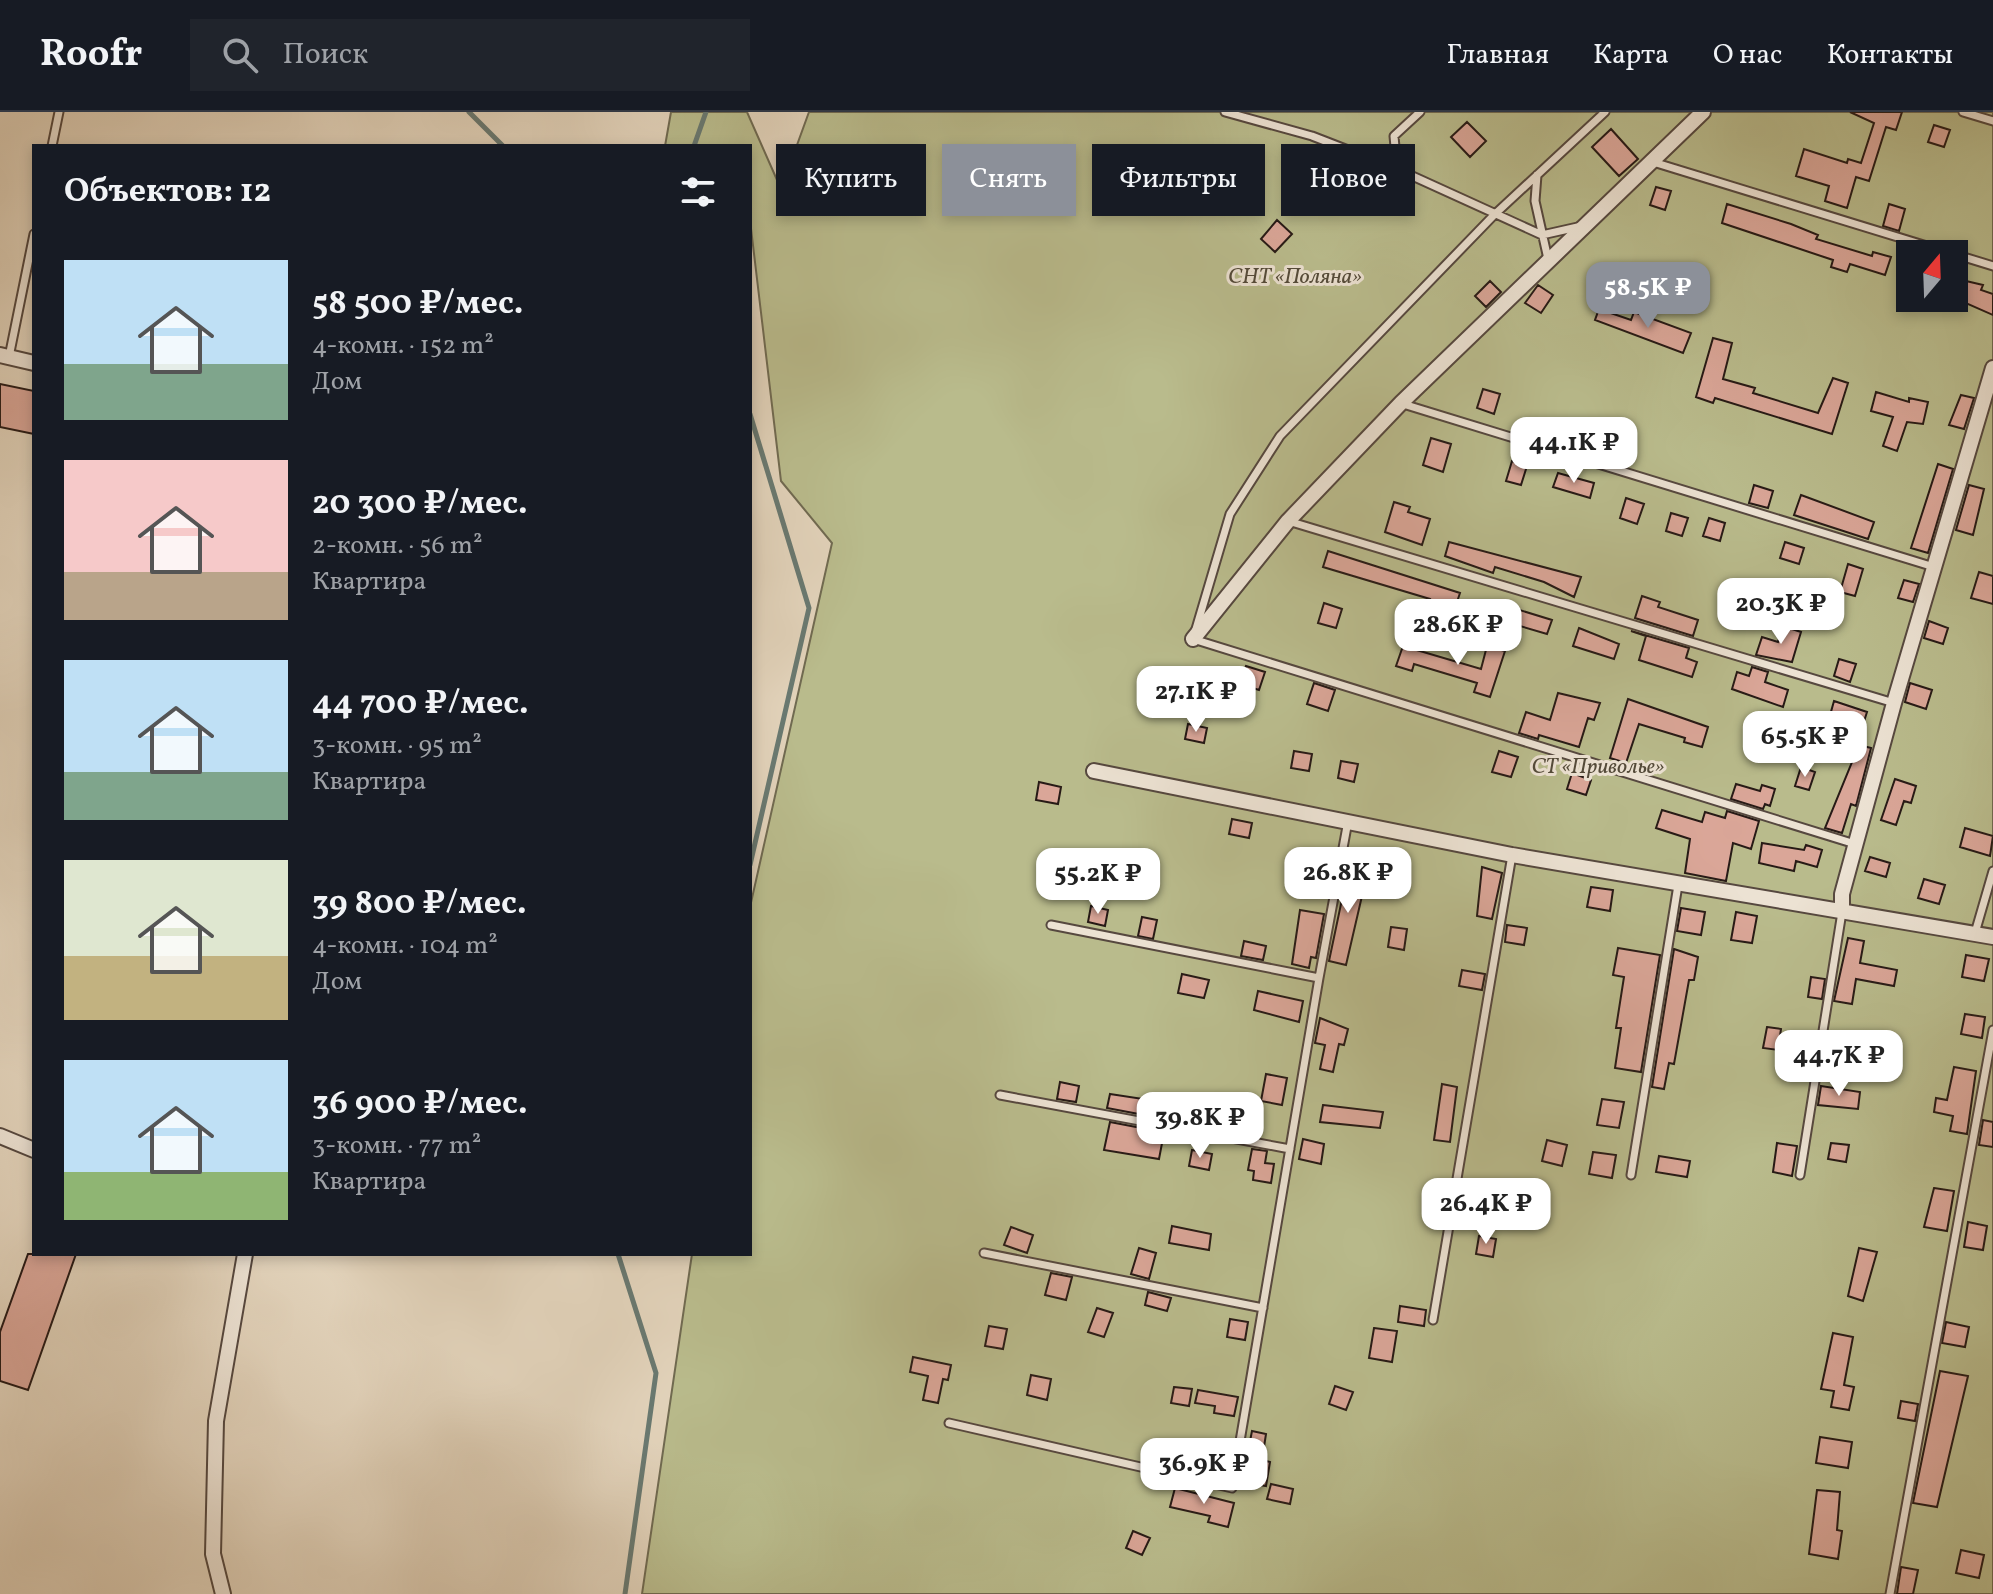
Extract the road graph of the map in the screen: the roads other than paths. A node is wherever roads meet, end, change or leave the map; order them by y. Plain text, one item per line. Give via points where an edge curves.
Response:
1 (59, 112) edge
2 (1225, 112) edge
3 (1420, 112) edge
4 (1605, 112) edge
5 (1703, 112) edge
6 (1963, 112) edge
7 (1993, 121) edge
8 (52, 144) edge
9 (1333, 144) edge
10 (1395, 144) edge
11 (1651, 161) junction
12 (1537, 175) junction
13 (1415, 178) edge
14 (1494, 215) junction
15 (1582, 226) junction
16 (1542, 235) junction
17 (1908, 240) edge
18 (32, 242) edge
19 (1968, 258) edge
20 (1548, 259) junction
21 (1993, 266) edge
22 (4, 356) edge
23 (32, 363) edge
24 (1993, 368) edge
25 (1401, 403) junction
26 (1288, 521) junction
27 (1936, 567) junction
28 (1193, 639) junction
29 (1894, 703) junction
30 (1094, 771) dead end
31 (1348, 821) junction
32 (1855, 844) junction
33 (1512, 855) junction
34 (1993, 871) edge
35 (1678, 882) junction
36 (1842, 911) junction
37 (1051, 925) dead end
38 (1975, 933) junction
39 (1993, 937) edge
40 (1319, 978) junction
41 (1993, 1030) edge
42 (1000, 1095) dead end
43 (0, 1136) edge
44 (32, 1149) edge
45 (1290, 1149) junction
46 (1631, 1175) dead end
47 (1800, 1175) dead end
48 (984, 1253) dead end
49 (245, 1256) edge
50 (1263, 1308) junction
51 (1433, 1320) dead end
52 (949, 1423) dead end
53 (223, 1594) edge
54 (1890, 1594) edge

1 - 8 lane
2 - 9 lane
3 - 10 lane via 1394,136
4 - 12 lane
5 - 11 street
6 - 7 lane
11 - 15 street
11 - 17 lane
12 - 14 lane
12 - 16 lane via 1535,201
13 - 14 lane
14 - 16 lane
14 - 28 lane via 1280,436 1230,514
15 - 16 lane
15 - 20 street
16 - 20 lane
18 - 22 lane
19 - 21 lane
20 - 25 street
22 - 23 street
24 - 27 street
25 - 26 street
25 - 27 lane
26 - 28 street
26 - 29 lane
27 - 29 street
28 - 32 lane
29 - 32 street
30 - 31 street
31 - 33 street
31 - 40 lane
32 - 36 street
33 - 35 street
33 - 51 lane
34 - 38 lane
35 - 36 street
35 - 46 lane
36 - 38 street
36 - 47 lane
37 - 40 lane
38 - 39 street
40 - 45 lane
41 - 54 lane
42 - 45 lane
43 - 44 street
45 - 50 lane
48 - 50 lane
49 - 53 street via 216,1421 213,1554
50 - 52 lane via 1232,1488

